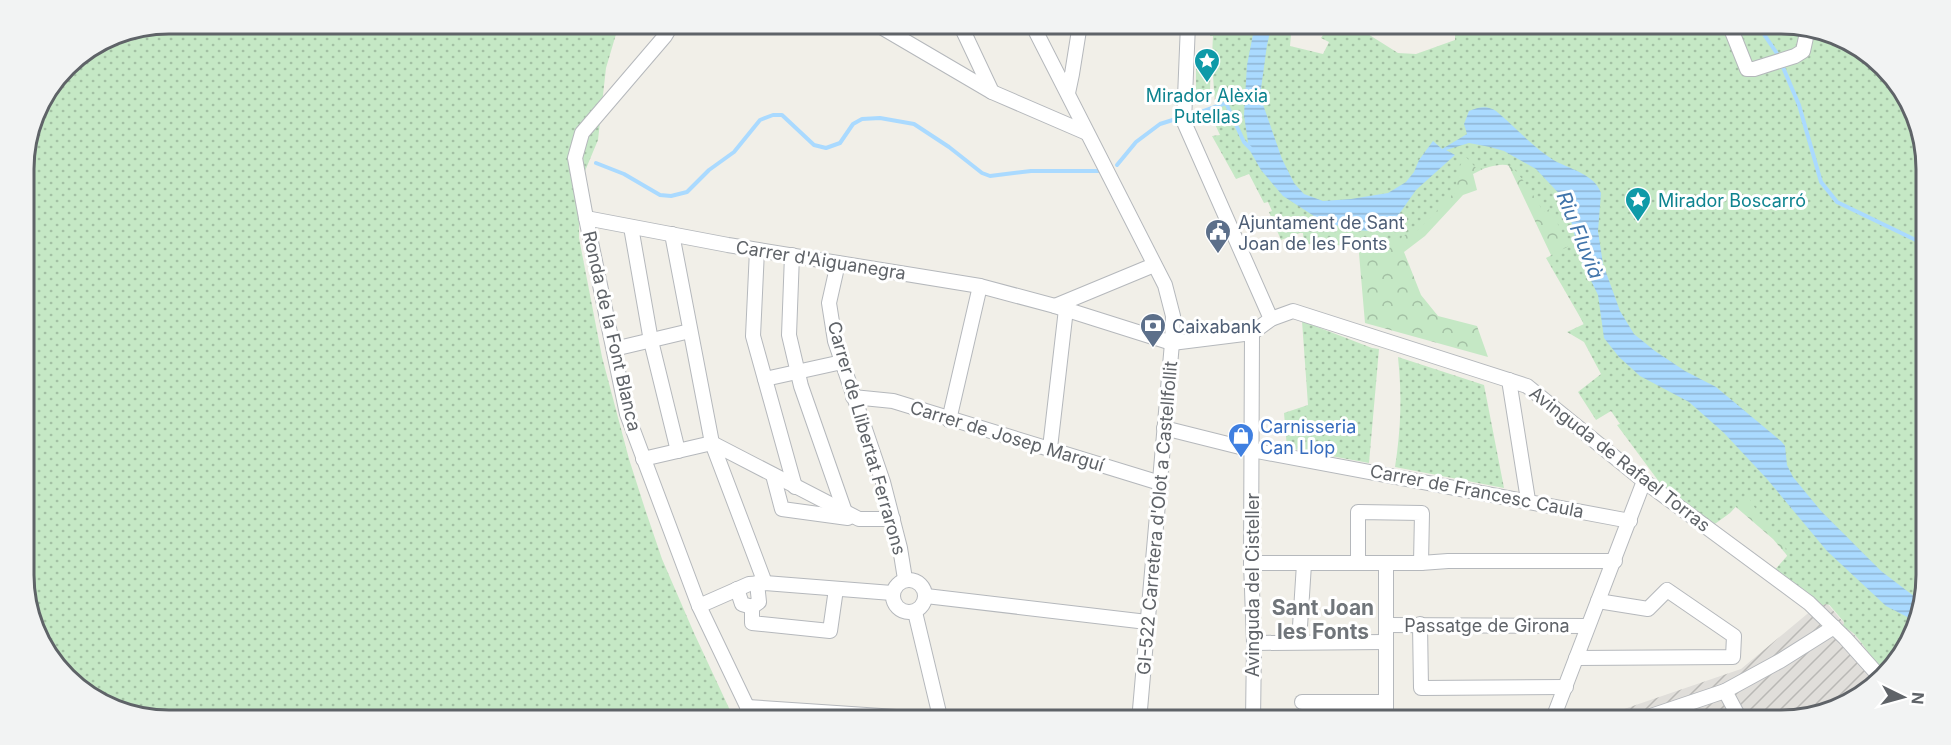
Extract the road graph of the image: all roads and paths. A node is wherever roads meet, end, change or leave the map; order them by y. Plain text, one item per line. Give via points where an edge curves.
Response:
1 (1037, 34) edge
2 (1078, 34) edge
3 (1188, 34) edge
4 (1733, 34) edge
5 (666, 35) edge
6 (894, 35) edge
7 (965, 35) edge
8 (1806, 37) edge
9 (992, 92) junction
10 (1068, 93) junction
11 (1087, 133) junction
12 (585, 218) junction
13 (631, 227) junction
14 (672, 234) junction
15 (757, 250) junction
16 (792, 255) junction
17 (838, 263) junction
18 (1154, 265) junction
19 (980, 286) junction
20 (1061, 307) junction
21 (1271, 319) junction
22 (690, 331) junction
23 (1252, 333) junction
24 (651, 340) junction
25 (1172, 343) junction
26 (614, 349) junction
27 (842, 362) junction
28 (798, 373) junction
29 (765, 379) junction
30 (1509, 380) junction
31 (853, 397) junction
32 (949, 420) junction
33 (1164, 428) junction
34 (712, 443) junction
35 (1050, 448) junction
36 (1252, 450) junction
37 (678, 451) junction
38 (643, 459) junction
39 (752, 465) junction
40 (724, 476) junction
41 (773, 476) junction
42 (1644, 481) junction
43 (1160, 483) junction
44 (795, 487) junction
45 (1528, 500) junction
46 (845, 512) junction
47 (859, 519) junction
48 (893, 519) junction
49 (1630, 521) junction
50 (1615, 561) junction
51 (1251, 563) junction
52 (1358, 563) junction
53 (1386, 563) junction
54 (1421, 563) junction
55 (1304, 564) junction
56 (905, 579) junction
57 (761, 583) junction
58 (737, 589) junction
59 (836, 589) junction
60 (892, 593) junction
61 (926, 596) junction
62 (1598, 602) junction
63 (699, 606) junction
64 (752, 607) junction
65 (915, 612) junction
66 (1147, 622) junction
67 (1420, 624) junction
68 (1387, 625) junction
69 (1587, 626) junction
70 (1834, 627) junction
71 (1299, 642) junction
72 (1386, 642) junction
73 (1254, 643) junction
74 (1733, 657) junction
75 (1576, 658) junction
76 (1873, 669) edge
77 (1744, 681) junction
78 (1566, 687) junction
79 (1725, 691) junction
80 (1302, 702) dead end
81 (1386, 702) junction
82 (747, 707) junction
83 (748, 710) edge
84 (789, 710) edge
85 (938, 710) edge
86 (1139, 710) edge
87 (1253, 710) edge
88 (1386, 710) edge
89 (1557, 710) edge
90 (1669, 710) edge
91 (1735, 710) edge

1 - 10 street, GI-522 Carretera d'Olot a Castellfollit
2 - 10 street
3 - 21 street via 1184,122
4 - 8 street via 1747,69 1796,56 1803,51
5 - 12 street, Ronda de la Font Blanca via 582,133 575,158
6 - 9 street
7 - 9 street
9 - 11 street
10 - 11 street, GI-522 Carretera d'Olot a Castellfollit
11 - 18 street, GI-522 Carretera d'Olot a Castellfollit
12 - 13 street, Carrer d'Aiguanegra
12 - 26 street, Ronda de la Font Blanca
13 - 14 street, Carrer d'Aiguanegra
13 - 24 street
14 - 15 street, Carrer d'Aiguanegra
14 - 22 street
15 - 16 street, Carrer d'Aiguanegra
15 - 29 street via 753,336
16 - 17 street, Carrer d'Aiguanegra
16 - 28 street via 789,335
17 - 19 street, Carrer d'Aiguanegra
17 - 27 street, Carrer de Llibertat Ferrarons via 830,303
18 - 20 street
18 - 25 street, GI-522 Carretera d'Olot a Castellfollit via 1165,285 1173,316
19 - 20 street, Carrer d'Aiguanegra
19 - 32 street
20 - 25 street, Carrer d'Aiguanegra
20 - 35 street
21 - 23 street, Avinguda de Rafael Torras
21 - 30 street, Avinguda de Rafael Torras via 1293,311
22 - 24 street
22 - 34 street
23 - 25 street
23 - 36 street, Avinguda del Cisteller
24 - 26 street
24 - 37 street
25 - 33 street, GI-522 Carretera d'Olot a Castellfollit
26 - 38 street, Ronda de la Font Blanca via 627,414
27 - 28 street
27 - 31 street, Carrer de Llibertat Ferrarons
28 - 29 street
28 - 46 street
29 - 44 street
30 - 42 street, Avinguda de Rafael Torras via 1527,386
30 - 45 street
31 - 32 street, Carrer de Josep Marguí via 893,401
31 - 48 street, Carrer de Llibertat Ferrarons
32 - 35 street, Carrer de Josep Marguí
33 - 36 street, Carrer de Francesc Caula
33 - 43 street, GI-522 Carretera d'Olot a Castellfollit
34 - 37 street
34 - 39 street
34 - 40 street
35 - 43 street, Carrer de Josep Marguí
36 - 45 street, Carrer de Francesc Caula
36 - 51 street, Avinguda del Cisteller
37 - 38 street
38 - 63 street, Ronda de la Font Blanca
39 - 40 street
39 - 41 street
40 - 57 street
41 - 44 street
41 - 47 street via 782,509
42 - 49 street
42 - 70 street, Avinguda de Rafael Torras via 1809,603
43 - 66 street, GI-522 Carretera d'Olot a Castellfollit
44 - 46 street
45 - 49 street, Carrer de Francesc Caula
46 - 47 street
47 - 48 street
48 - 56 street, Carrer de Llibertat Ferrarons
49 - 50 street
50 - 54 street
50 - 62 street
51 - 55 street
51 - 73 street, Avinguda del Cisteller
52 - 53 street
52 - 54 street via 1358,512 1380,512 1422,513
52 - 55 street
53 - 54 street
53 - 68 street
55 - 71 street
56 - 60 street
56 - 61 street via 916,580
57 - 58 street
57 - 59 street
57 - 64 street via 759,602
58 - 63 street
58 - 64 street via 742,604
59 - 60 street
59 - 64 street via 830,631 752,623
60 - 65 street via 895,605 904,612
61 - 65 street via 923,606
61 - 66 street
62 - 69 street
62 - 74 street via 1648,609 1666,590 1734,636
63 - 82 street, Ronda de la Font Blanca
65 - 85 street
66 - 86 street, GI-522 Carretera d'Olot a Castellfollit
67 - 68 street, Passatge de Girona
67 - 69 street, Passatge de Girona
67 - 78 street via 1421,688
68 - 72 street
69 - 75 street
70 - 76 street, Avinguda de Rafael Torras
70 - 77 street
71 - 72 street
71 - 73 street
72 - 81 street
73 - 87 street, Avinguda del Cisteller
74 - 75 street
74 - 77 street
75 - 78 street
77 - 79 street
78 - 89 street
79 - 90 street
79 - 91 street
80 - 81 street
81 - 88 street
82 - 83 street, Ronda de la Font Blanca
82 - 84 street

